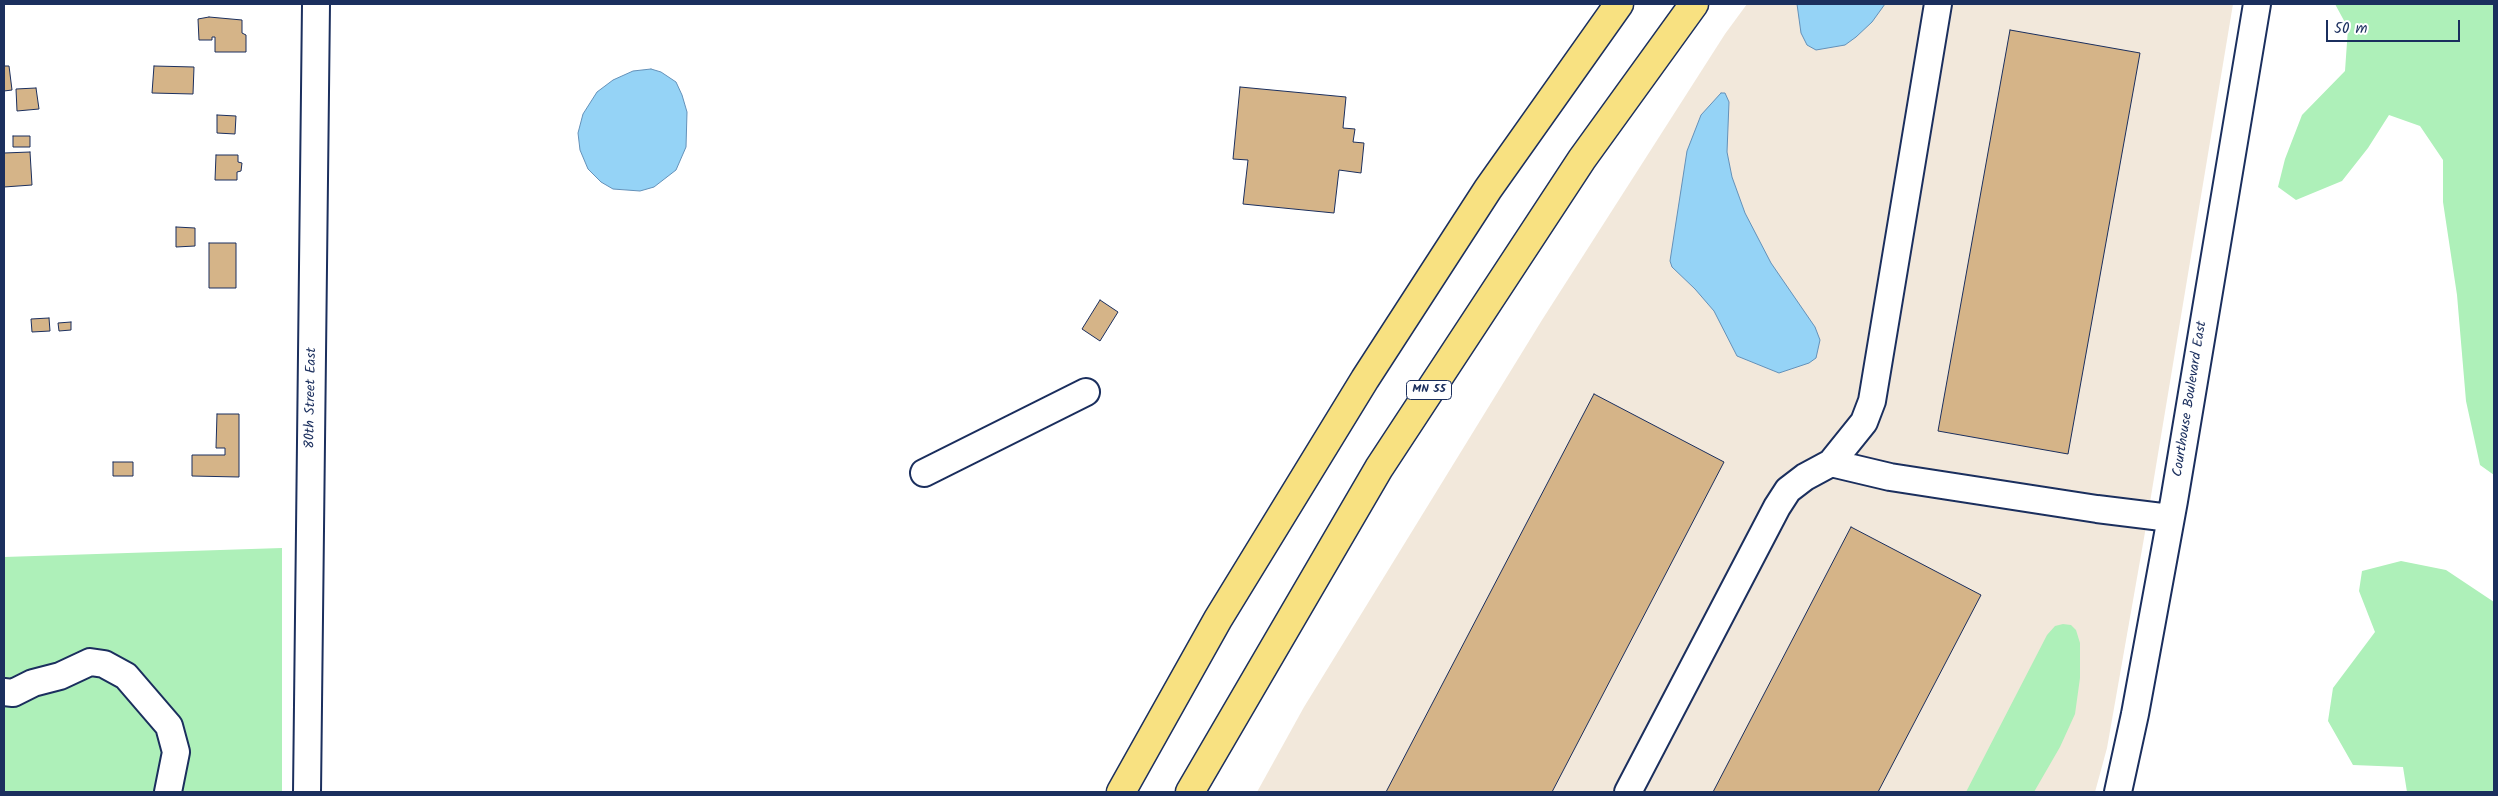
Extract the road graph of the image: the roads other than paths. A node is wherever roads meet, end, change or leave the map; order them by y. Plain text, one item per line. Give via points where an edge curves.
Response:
1 (316, 4) edge
2 (1619, 4) edge
3 (1694, 4) edge
4 (1938, 4) edge
5 (2257, 4) edge
6 (1086, 392) dead end
7 (1831, 463) junction
8 (924, 473) dead end
9 (2170, 518) junction
10 (4, 692) edge
11 (168, 792) edge
12 (307, 792) edge
13 (1121, 792) edge
14 (1190, 792) edge
15 (1628, 792) edge
16 (2118, 792) edge

1 - 12 street, 80th Street East
2 - 13 highway via 1488,189 1365,379 1218,619
3 - 14 highway, MN 55 via 1566,184 1379,468
4 - 7 street via 1872,401 1864,422
5 - 9 street, Courthouse Boulevard East
6 - 8 street
7 - 9 street via 1900,479
7 - 15 street via 1788,490 1777,507
9 - 16 street, Courthouse Boulevard East
10 - 11 street via 14,693 90,662 104,664 126,676 169,726 176,752

